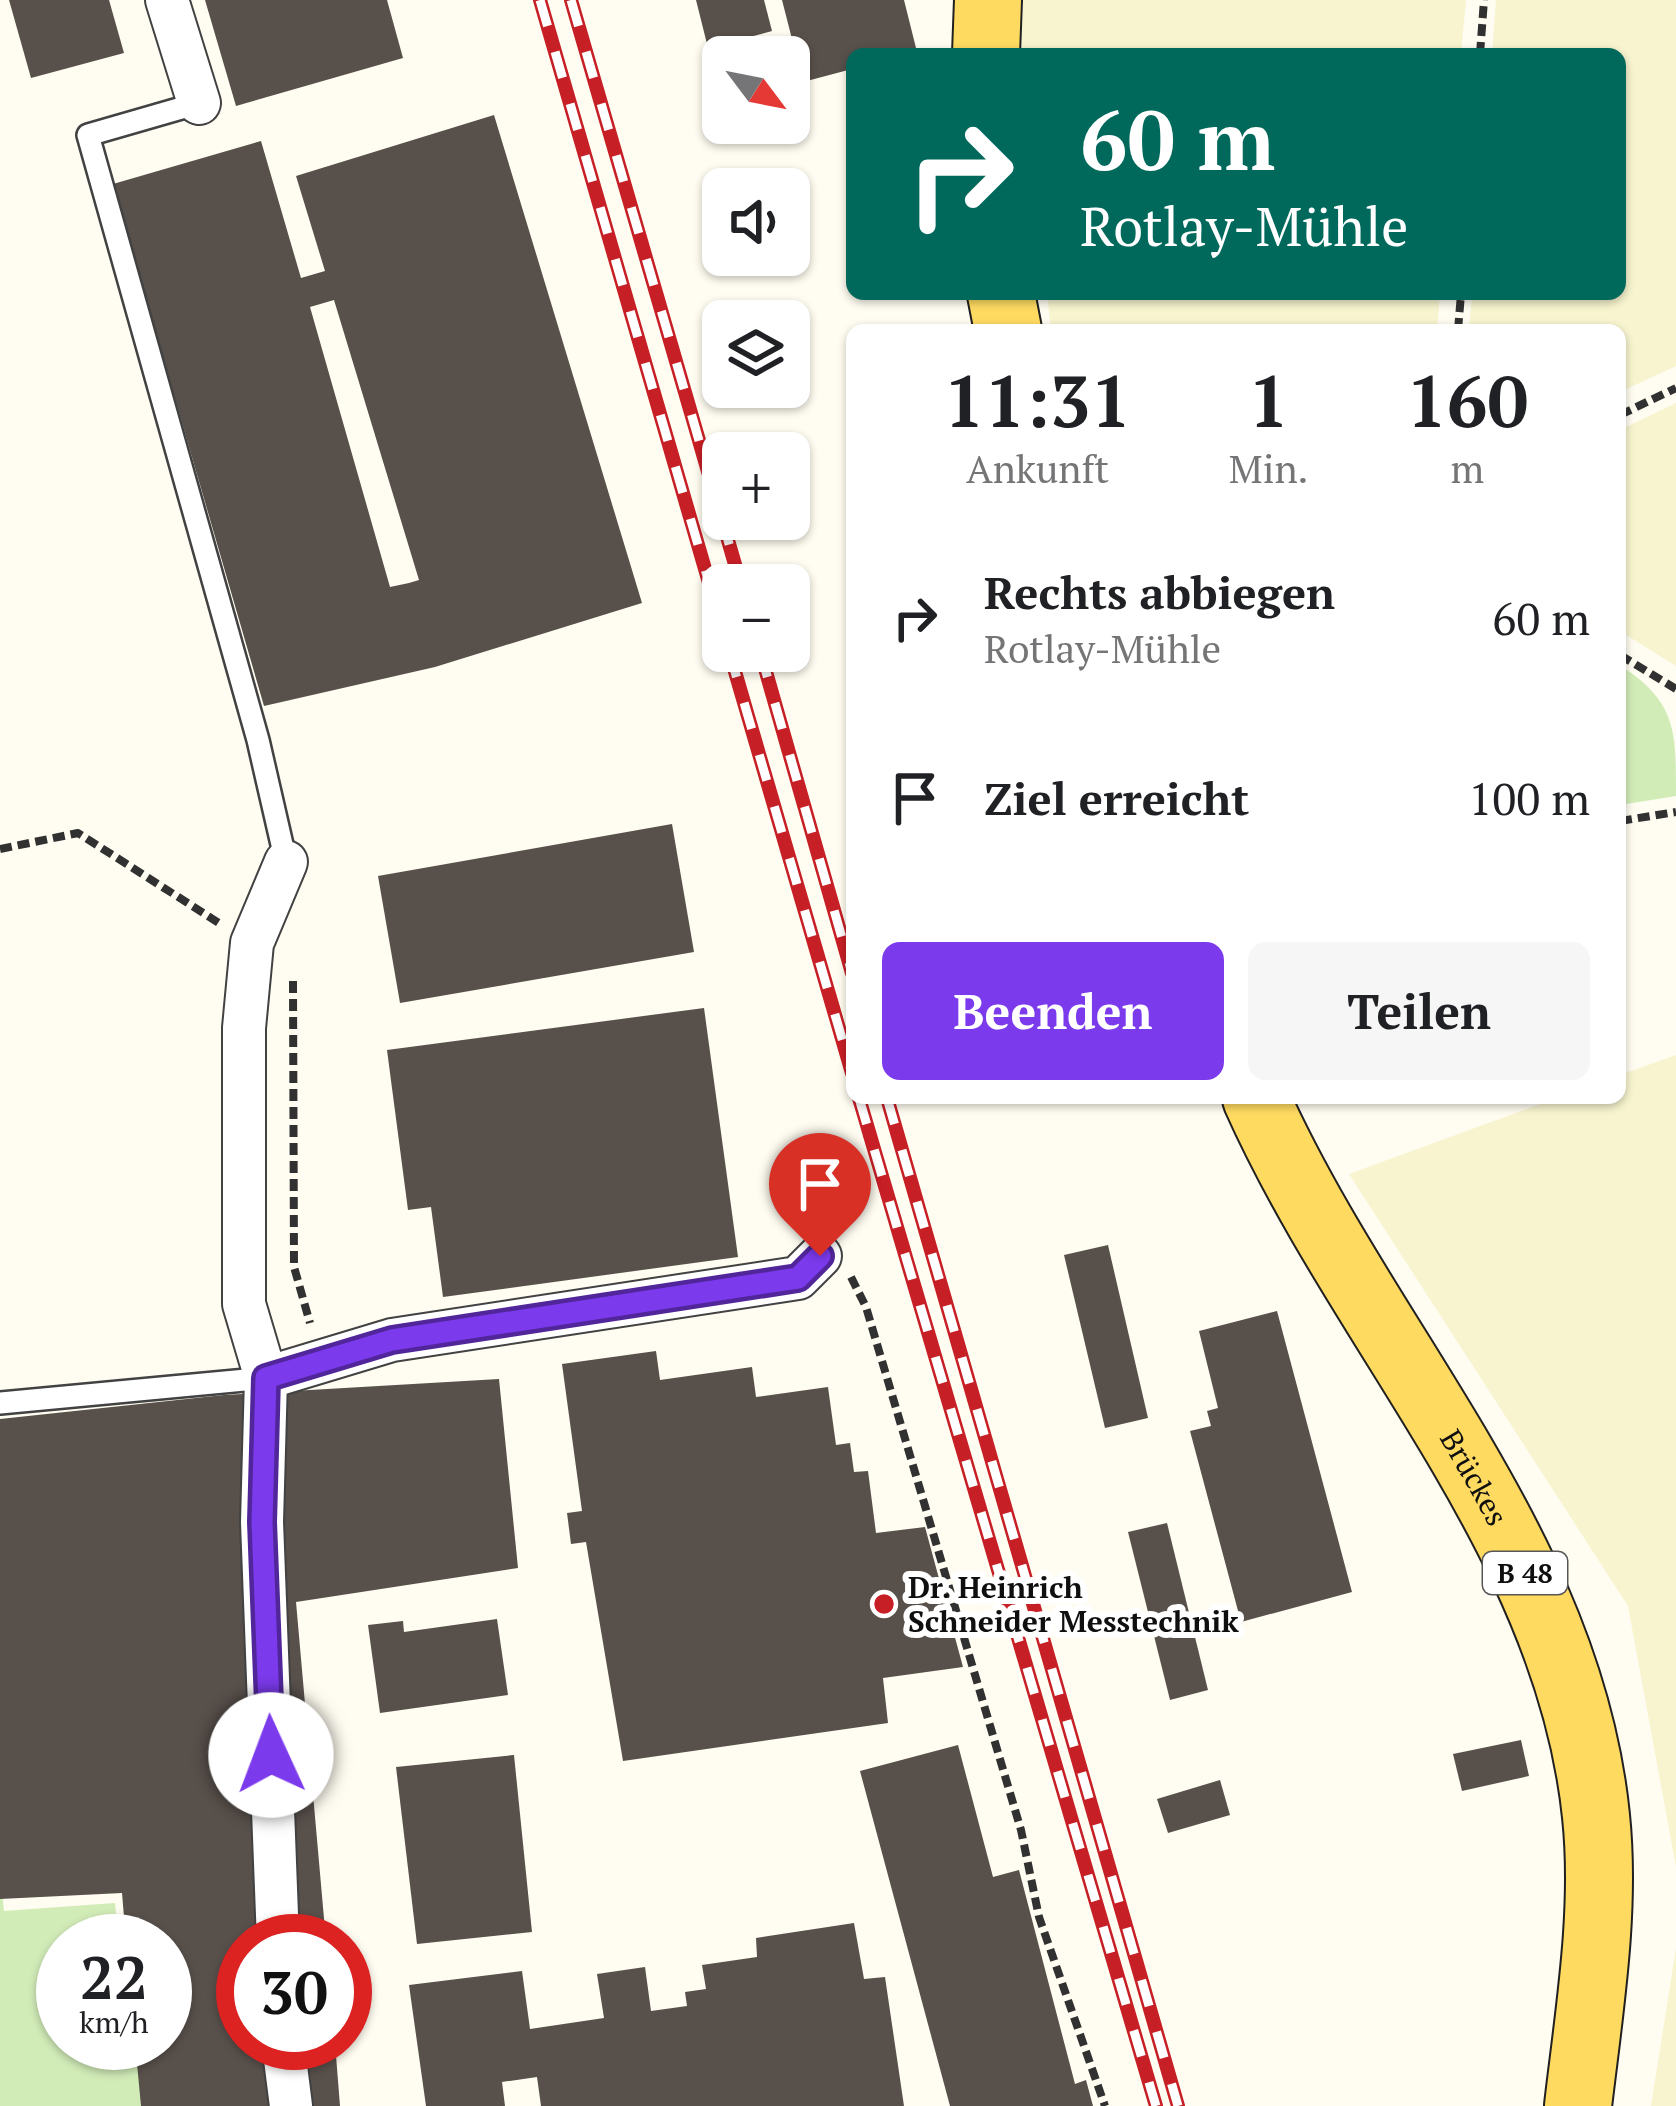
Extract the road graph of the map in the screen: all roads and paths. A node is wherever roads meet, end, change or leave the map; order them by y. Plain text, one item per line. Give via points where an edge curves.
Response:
1 (166, 0) edge
2 (988, 0) edge
3 (1484, 0) edge
4 (986, 48) edge
5 (1480, 48) edge
6 (199, 104) joint
7 (1676, 388) edge
8 (1626, 412) edge
9 (1626, 659) edge
10 (1676, 689) edge
11 (1676, 812) edge
12 (1626, 820) edge
13 (0, 849) edge
14 (286, 862) joint
15 (252, 943) junction
16 (1259, 1104) edge
17 (820, 1256) joint
18 (321, 1363) junction
19 (266, 1378) junction
20 (0, 1403) edge
21 (277, 1914) edge
22 (286, 2070) edge
23 (291, 2106) edge
24 (1105, 2106) edge
25 (1578, 2106) edge

1 - 6 street
2 - 4 main road
3 - 5 path
6 - 14 lane via 88,135
7 - 8 path
9 - 10 path
11 - 12 path
13 - 15 path via 77,833
14 - 15 street
15 - 18 path via 293,974 294,1268
15 - 19 street via 244,1028 244,1304
16 - 25 main road, Brückes / B 48 via 1334,1246 1482,1490 1557,1644 1596,1816 1593,1982
17 - 18 street via 798,1278 392,1340
17 - 24 path via 854,1280 866,1307 1022,1830 1039,1917
18 - 19 street
19 - 20 lane
19 - 21 street via 262,1522
22 - 23 street

